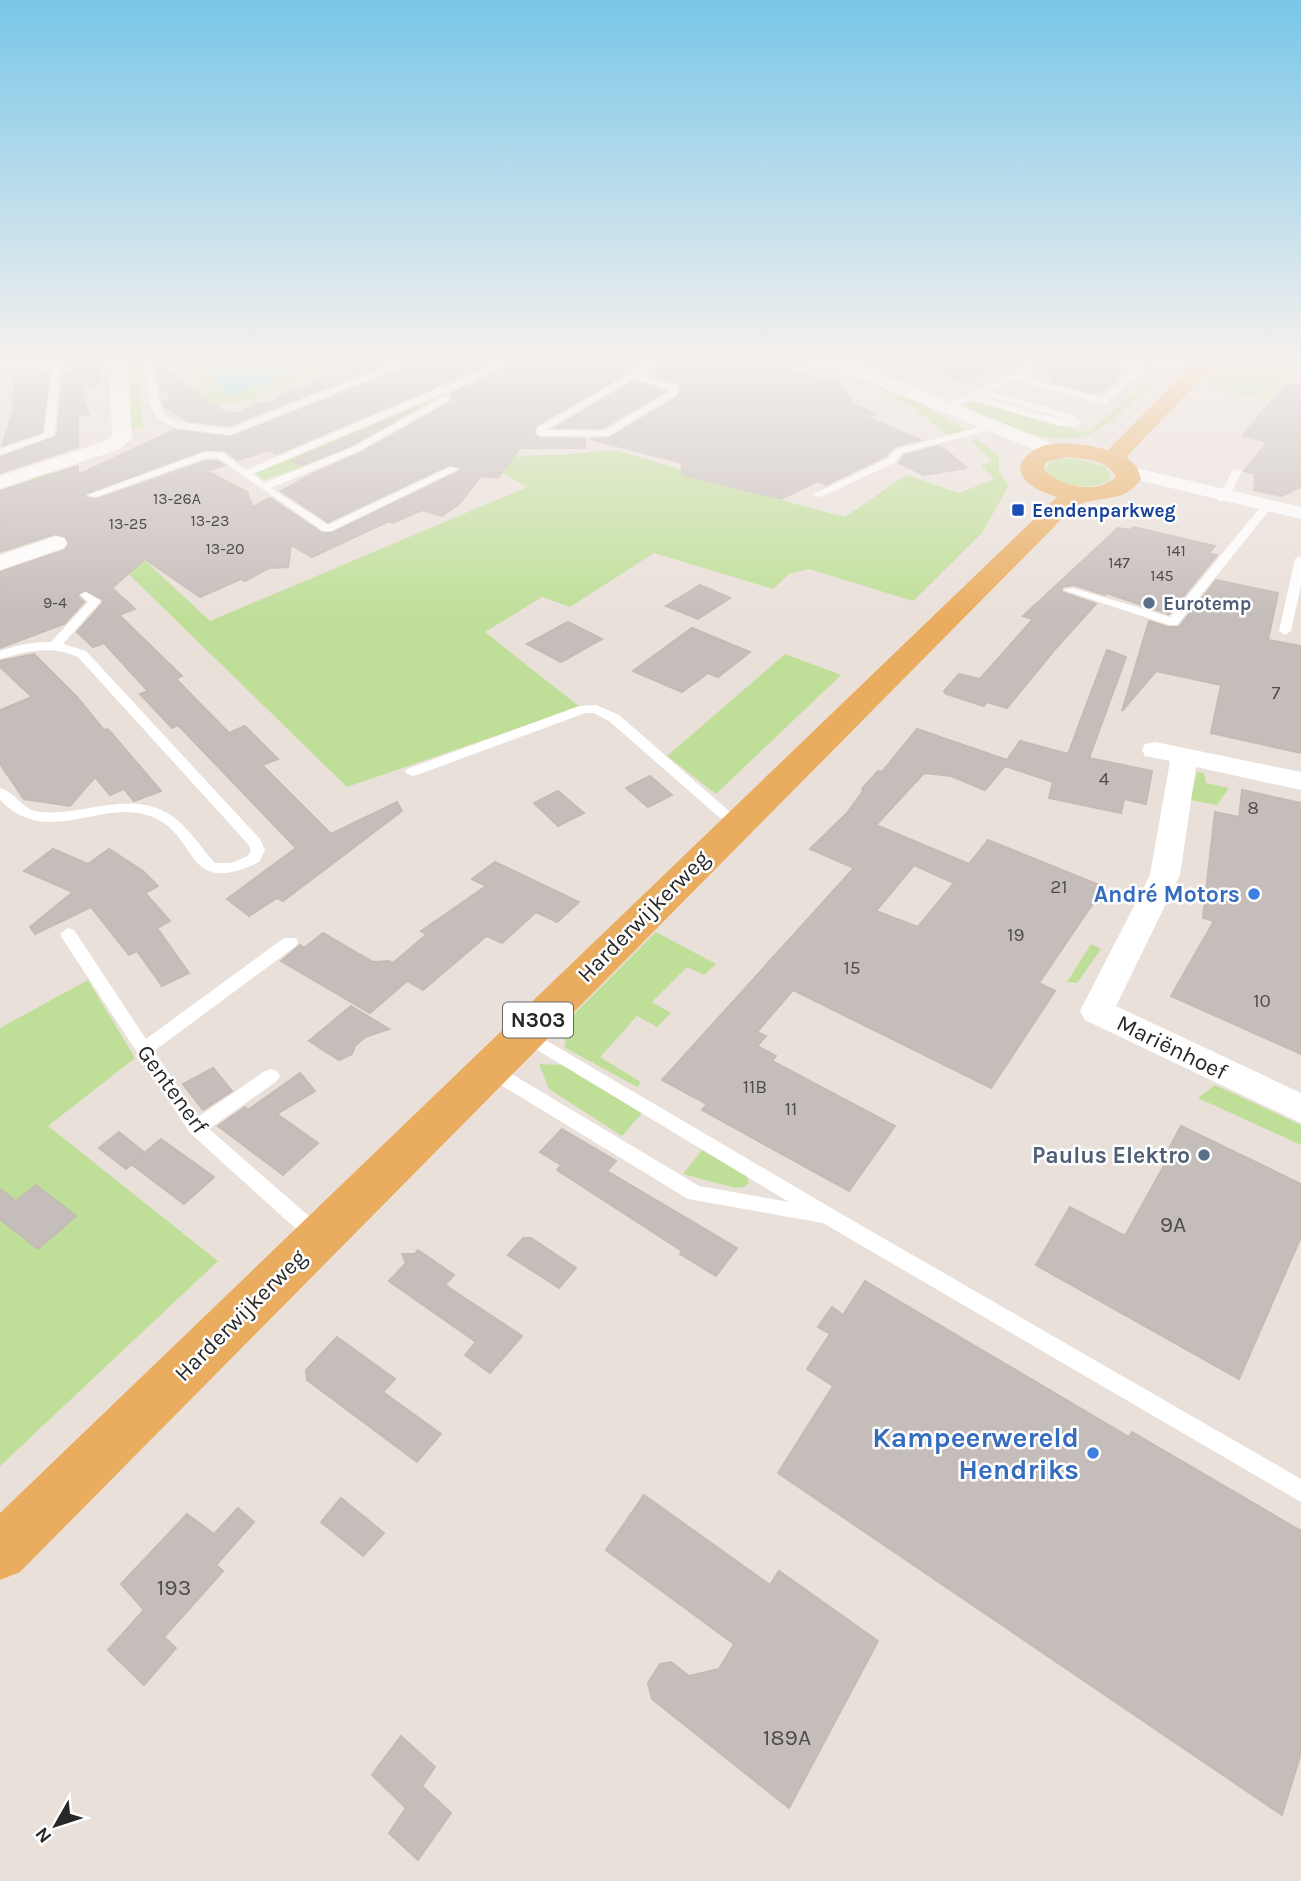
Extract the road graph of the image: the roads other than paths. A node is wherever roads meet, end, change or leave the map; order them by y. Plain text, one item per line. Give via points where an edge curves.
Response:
1 (25, 444) edge
2 (115, 444) edge
3 (317, 444) edge
4 (365, 444) edge
5 (928, 444) edge
6 (1009, 444) edge
7 (1126, 444) edge
8 (1131, 444) edge
9 (0, 452) edge
10 (1114, 468) junction
11 (454, 469) dead end
12 (1237, 471) dead end
13 (1054, 472) junction
14 (245, 474) junction
15 (0, 483) edge
16 (263, 487) junction
17 (92, 495) dead end
18 (817, 495) dead end
19 (1224, 497) junction
20 (1268, 505) junction
21 (1301, 513) edge
22 (56, 543) dead end
23 (1301, 559) edge
24 (0, 563) edge
25 (1069, 590) dead end
26 (86, 595) dead end
27 (1285, 631) dead end
28 (55, 645) junction
29 (0, 655) edge
30 (412, 772) dead end
31 (1301, 781) edge
32 (0, 792) edge
33 (725, 815) junction
34 (68, 934) dead end
35 (290, 942) dead end
36 (524, 1034) junction
37 (144, 1049) junction
38 (488, 1069) junction
39 (271, 1076) dead end
40 (1301, 1109) edge
41 (197, 1128) junction
42 (831, 1218) junction
43 (302, 1222) junction
44 (1301, 1490) edge
45 (0, 1516) edge
46 (0, 1552) edge

1 - 9 lane
2 - 15 street
3 - 14 lane
4 - 16 lane
5 - 18 lane via 899,451 892,460
6 - 13 street
7 - 10 main road
8 - 10 main road
10 - 13 main road
10 - 13 main road, N303 via 1106,492
10 - 19 street via 1151,487
11 - 16 lane via 327,529
12 - 19 lane
13 - 33 main road, Harderwijkerweg / N303 via 1045,496 956,592
13 - 36 main road, Harderwijkerweg / N303 via 1066,502
14 - 16 lane
14 - 17 lane via 220,455 205,455
19 - 20 street
20 - 21 street
20 - 25 lane via 1173,622
22 - 24 street
23 - 27 lane
26 - 28 lane via 95,601
28 - 29 lane
28 - 32 lane via 82,653 258,850 254,859 219,870 210,867 162,814 131,809 27,814
30 - 33 lane via 584,709 596,709 614,718
31 - 40 street, Mariënhoef via 1169,754 1165,875 1097,1012
33 - 43 main road, Harderwijkerweg / N303
34 - 37 lane, Gentenerf
35 - 37 lane
36 - 38 main road, Harderwijkerweg / N303
36 - 42 lane
37 - 41 lane, Gentenerf
38 - 42 lane via 695,1193
38 - 46 main road, Harderwijkerweg / N303
39 - 41 lane
41 - 43 lane, Gentenerf
42 - 44 lane
43 - 45 main road, Harderwijkerweg / N303

